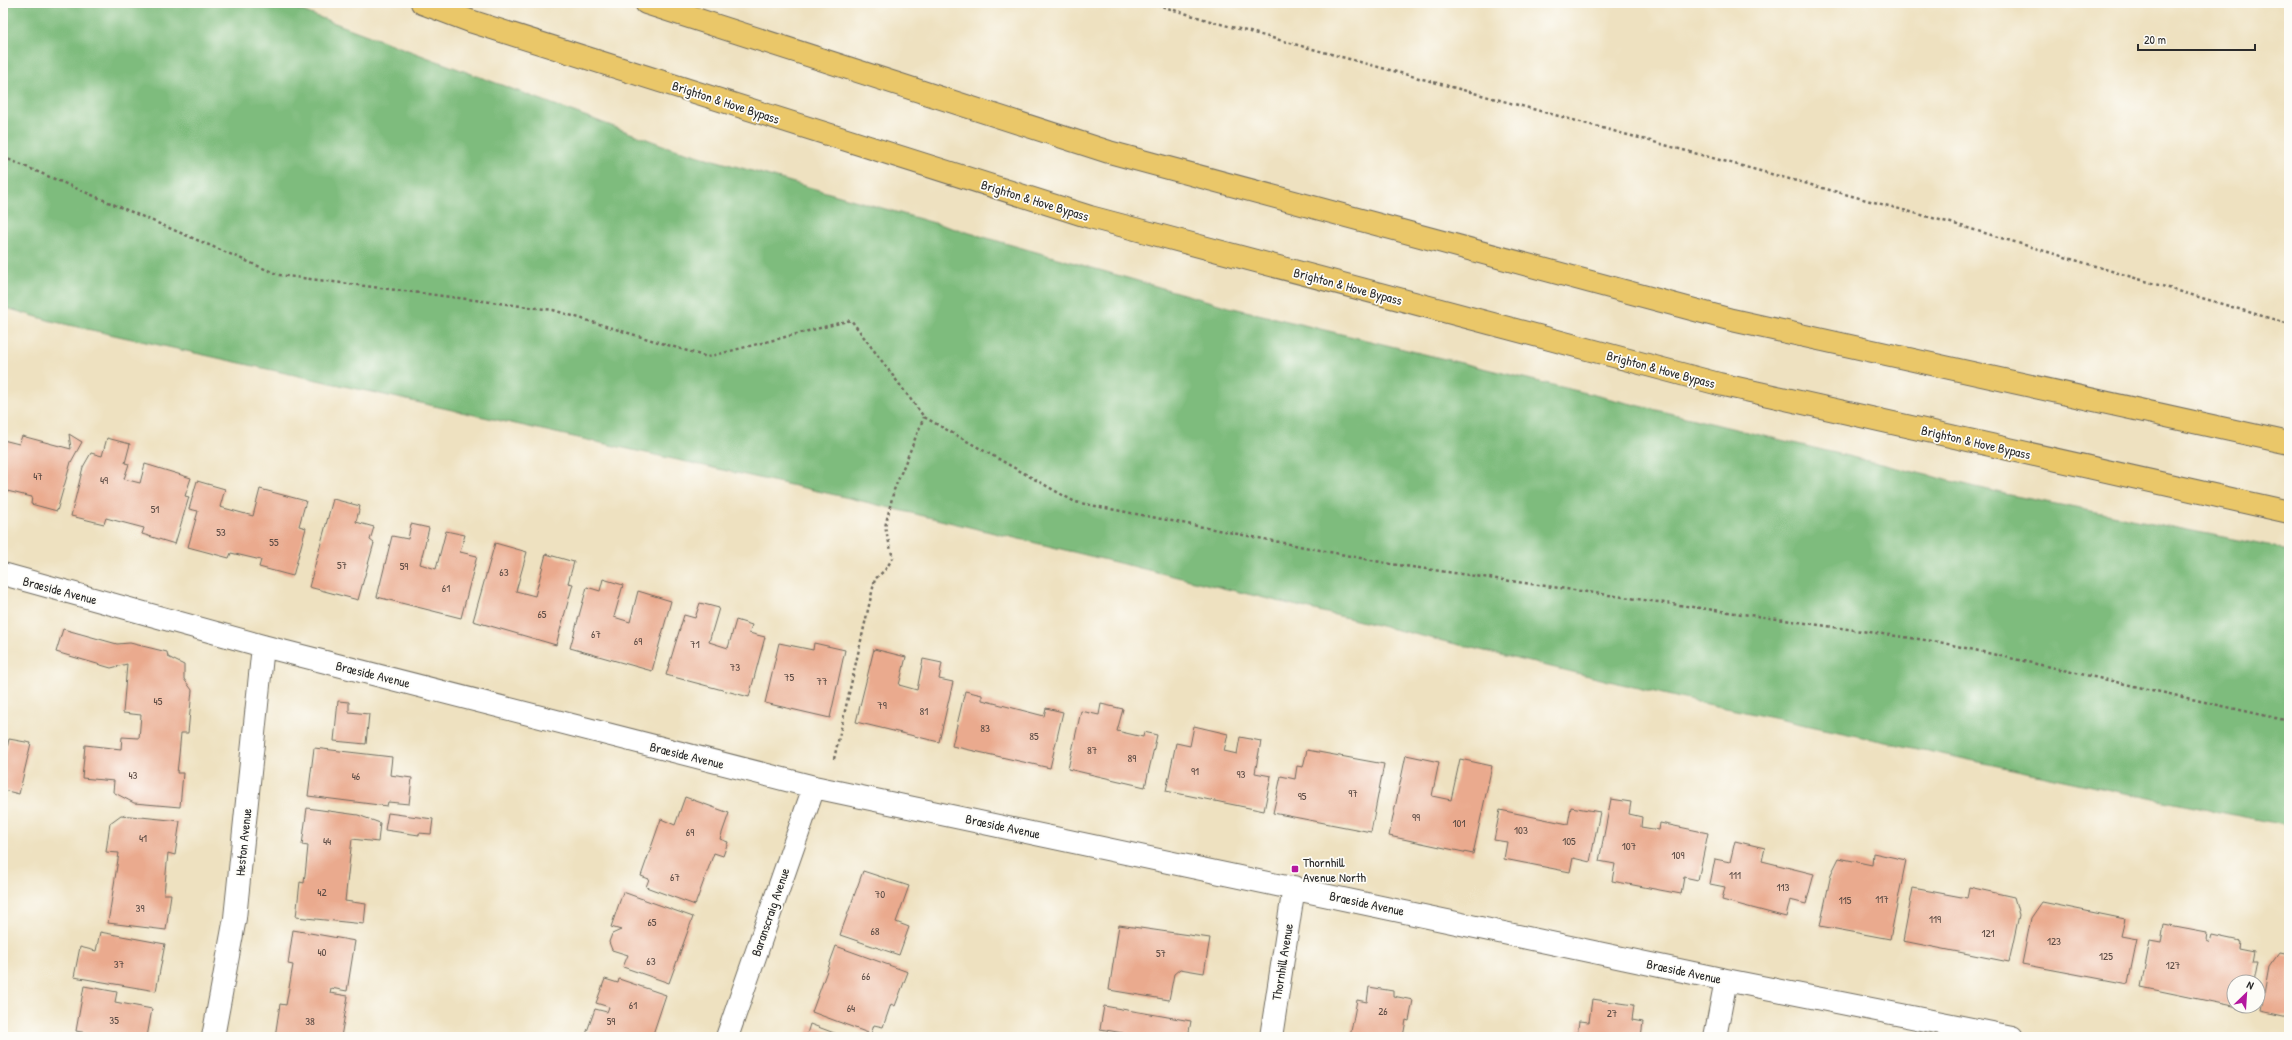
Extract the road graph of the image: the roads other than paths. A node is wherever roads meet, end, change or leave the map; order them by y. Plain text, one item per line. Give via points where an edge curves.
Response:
1 (422, 3) edge
2 (646, 3) edge
3 (2289, 443) edge
4 (2289, 512) edge
5 (3, 574) edge
6 (263, 646) junction
7 (821, 788) junction
8 (1294, 887) junction
9 (1726, 980) junction
10 (213, 1037) edge
11 (727, 1037) edge
12 (1271, 1037) edge
13 (1715, 1037) edge
14 (2012, 1037) edge

1 - 4 highway, Brighton & Hove Bypass via 478,23 1098,219 1719,384
2 - 3 highway via 1109,152 1724,318
5 - 6 street, Braeside Avenue
6 - 7 street, Braeside Avenue
6 - 10 street, Heston Avenue via 235,918
7 - 8 street, Braeside Avenue
7 - 11 street, Baranscraig Avenue
8 - 9 street, Braeside Avenue
8 - 12 street, Thornhill Avenue
9 - 13 street
9 - 14 street, Braeside Avenue

